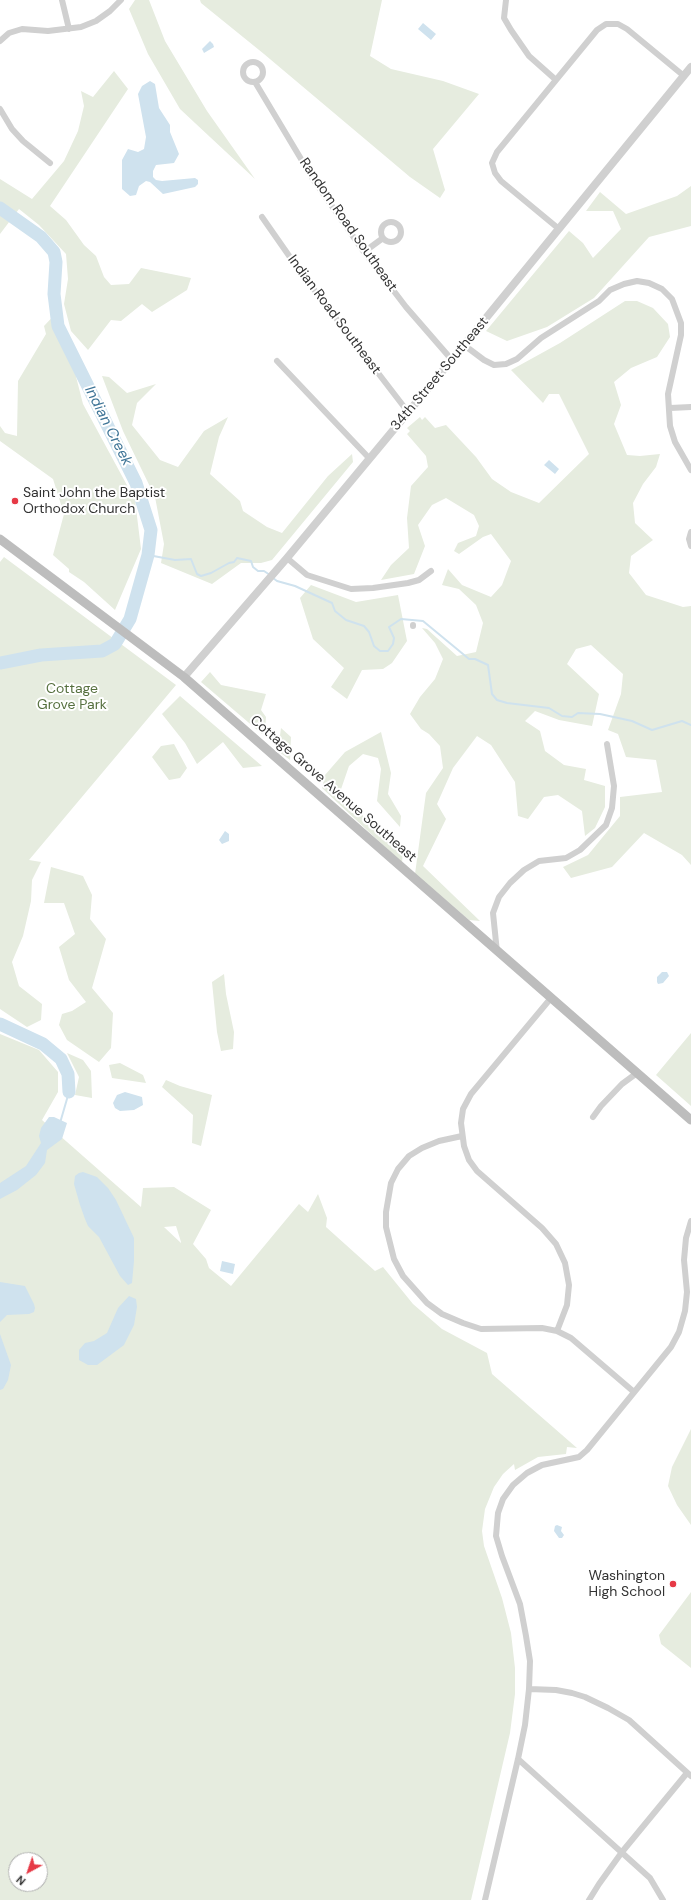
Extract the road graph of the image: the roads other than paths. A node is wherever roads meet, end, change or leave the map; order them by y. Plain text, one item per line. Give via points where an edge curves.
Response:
1 (62, 0) edge
2 (121, 0) edge
3 (506, 0) edge
4 (69, 29) junction
5 (0, 42) edge
6 (691, 67) edge
7 (684, 76) junction
8 (556, 80) junction
9 (255, 82) dead end
10 (0, 109) edge
11 (50, 163) dead end
12 (262, 218) dead end
13 (559, 229) junction
14 (383, 238) dead end
15 (364, 252) junction
16 (464, 345) junction
17 (452, 360) junction
18 (277, 361) dead end
19 (691, 407) edge
20 (670, 408) junction
21 (408, 412) junction
22 (370, 458) junction
23 (691, 470) edge
24 (691, 532) edge
25 (0, 539) edge
26 (691, 546) edge
27 (287, 558) junction
28 (431, 572) dead end
29 (184, 677) junction
30 (607, 744) dead end
31 (497, 952) junction
32 (551, 998) junction
33 (637, 1073) junction
34 (593, 1117) dead end
35 (691, 1120) edge
36 (462, 1136) junction
37 (691, 1221) edge
38 (688, 1277) edge
39 (688, 1305) edge
40 (557, 1331) junction
41 (634, 1392) junction
42 (529, 1689) junction
43 (518, 1759) junction
44 (689, 1774) edge
45 (622, 1852) junction
46 (485, 1900) edge
47 (589, 1900) edge
48 (663, 1900) edge

1 - 4 street
2 - 4 street via 96,21
3 - 8 street via 504,18 511,30 529,56
4 - 5 street via 22,29 10,33
6 - 7 street, 34th Street Southeast
7 - 8 street via 627,29 618,24 606,24 597,30
7 - 13 street, 34th Street Southeast
8 - 13 street via 497,152 492,163 501,181
9 - 15 street, Random Road Southeast via 313,178
10 - 11 street via 23,141
12 - 21 street, Indian Road Southeast
13 - 16 street, 34th Street Southeast
14 - 15 street
15 - 17 street, Random Road Southeast via 406,307
16 - 17 street, 34th Street Southeast
16 - 20 street via 494,365 506,364 517,359 541,338 599,301 610,290 637,281 649,284 662,289 672,299 681,324 670,383
17 - 21 street, 34th Street Southeast
18 - 22 street
19 - 20 street
20 - 23 street via 670,426
21 - 22 street, 34th Street Southeast
22 - 27 street, 34th Street Southeast
24 - 26 street
25 - 29 main road, Cottage Grove Avenue Southeast
27 - 28 street via 307,575 351,589 408,583 419,580
27 - 29 street, 34th Street Southeast
29 - 31 main road, Cottage Grove Avenue Southeast
30 - 31 street via 614,786 612,808 606,825 580,850 566,858 539,861 510,883 499,897 493,913
31 - 32 main road, Cottage Grove Avenue Southeast
32 - 33 main road, Cottage Grove Avenue Southeast
32 - 36 street via 471,1094 464,1109
33 - 34 street via 622,1084
33 - 35 main road, Cottage Grove Avenue Southeast
36 - 40 street via 469,1160 477,1171 542,1228 556,1244 565,1263 569,1285 567,1305
36 - 40 street via 422,1148 409,1156 398,1170 391,1183 386,1212 389,1243 394,1259 403,1276 427,1303 442,1314 462,1323 481,1329 526,1328
37 - 38 street via 684,1260
38 - 39 street
39 - 41 street via 671,1347
40 - 41 street via 586,1349
41 - 42 street via 579,1457 542,1465 527,1473 513,1485 500,1506 496,1536 520,1604 530,1661
42 - 43 street
42 - 44 street via 572,1693 608,1708 629,1720
43 - 45 street
43 - 46 street
44 - 45 street
45 - 47 street
45 - 48 street via 650,1878

